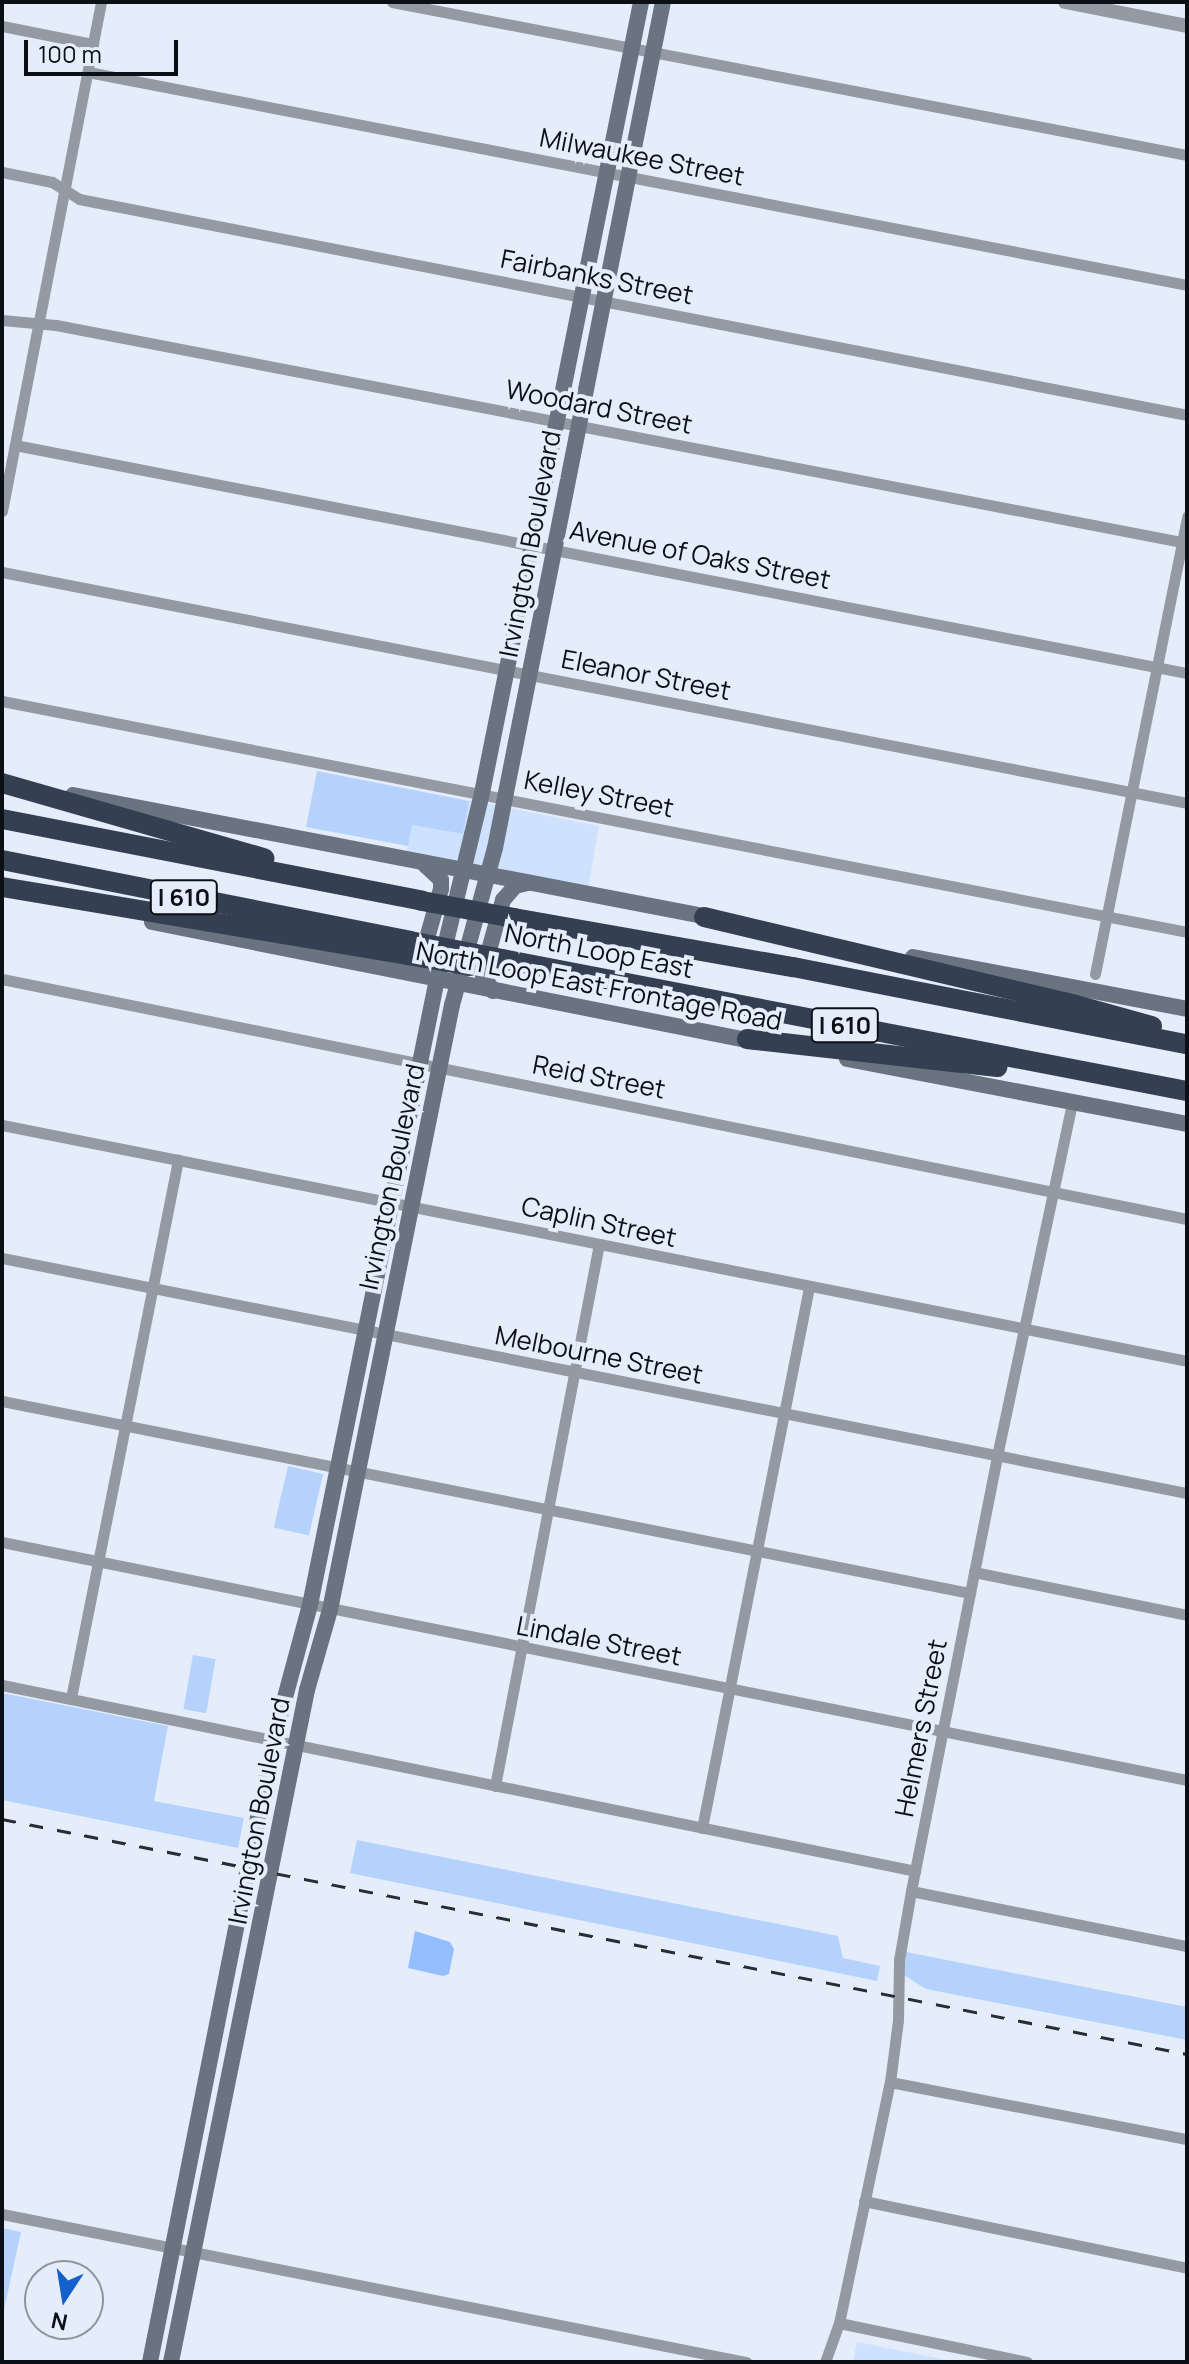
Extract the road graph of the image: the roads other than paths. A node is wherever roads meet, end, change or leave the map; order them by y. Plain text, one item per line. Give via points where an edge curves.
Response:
1 (101, 2) edge
2 (392, 2) edge
3 (641, 2) edge
4 (663, 2) edge
5 (1065, 2) edge
6 (2, 26) edge
7 (1187, 26) edge
8 (93, 44) junction
9 (631, 48) junction
10 (653, 52) junction
11 (88, 72) junction
12 (1187, 155) edge
13 (2, 172) edge
14 (606, 173) junction
15 (628, 177) junction
16 (66, 190) junction
17 (1187, 285) edge
18 (582, 297) junction
19 (604, 301) junction
20 (2, 320) edge
21 (39, 324) junction
22 (1187, 415) edge
23 (557, 421) junction
24 (578, 425) junction
25 (15, 445) junction
26 (6, 471) edge
27 (2, 511) edge
28 (1187, 516) edge
29 (1184, 542) edge
30 (532, 545) junction
31 (554, 549) junction
32 (2, 572) edge
33 (1157, 667) junction
34 (507, 670) junction
35 (1187, 673) edge
36 (529, 674) junction
37 (2, 701) edge
38 (2, 782) edge
39 (1132, 792) junction
40 (482, 793) junction
41 (504, 797) junction
42 (1187, 803) edge
43 (2, 819) edge
44 (2, 860) edge
45 (420, 862) junction
46 (465, 871) junction
47 (487, 874) junction
48 (529, 883) junction
49 (2, 889) edge
50 (394, 895) junction
51 (1107, 916) junction
52 (704, 917) junction
53 (1187, 932) edge
54 (408, 948) junction
55 (389, 969) junction
56 (498, 974) junction
57 (1095, 974) dead end
58 (2, 979) edge
59 (437, 979) junction
60 (458, 984) junction
61 (1187, 1009) edge
62 (1187, 1036) edge
63 (747, 1039) junction
64 (1187, 1044) edge
65 (419, 1063) junction
66 (439, 1068) junction
67 (1187, 1092) edge
68 (1072, 1102) junction
69 (1187, 1124) edge
70 (2, 1125) edge
71 (178, 1160) junction
72 (1053, 1189) junction
73 (391, 1202) junction
74 (410, 1206) junction
75 (1187, 1219) edge
76 (599, 1244) junction
77 (2, 1258) edge
78 (809, 1287) junction
79 (153, 1288) junction
80 (364, 1329) junction
81 (1023, 1330) junction
82 (385, 1334) junction
83 (1187, 1361) edge
84 (574, 1373) junction
85 (2, 1401) edge
86 (786, 1414) junction
87 (124, 1426) junction
88 (997, 1456) junction
89 (337, 1468) junction
90 (357, 1472) junction
91 (1187, 1493) edge
92 (549, 1511) junction
93 (2, 1542) edge
94 (758, 1552) junction
95 (99, 1561) junction
96 (974, 1572) junction
97 (970, 1593) junction
98 (310, 1605) junction
99 (330, 1610) junction
100 (1187, 1615) edge
101 (523, 1648) junction
102 (2, 1685) edge
103 (731, 1690) junction
104 (71, 1698) junction
105 (944, 1732) junction
106 (273, 1742) junction
107 (296, 1746) junction
108 (1187, 1780) edge
109 (495, 1786) junction
110 (265, 1787) junction
111 (287, 1791) junction
112 (702, 1828) junction
113 (915, 1871) junction
114 (911, 1891) junction
115 (242, 1908) junction
116 (263, 1912) junction
117 (1187, 1946) edge
118 (214, 2039) junction
119 (235, 2043) junction
120 (890, 2082) junction
121 (1187, 2139) edge
122 (194, 2142) junction
123 (214, 2146) junction
124 (864, 2201) junction
125 (2, 2214) edge
126 (173, 2248) junction
127 (193, 2252) junction
128 (1187, 2268) edge
129 (839, 2323) junction
130 (150, 2362) edge
131 (171, 2362) edge
132 (746, 2362) edge
133 (825, 2362) edge
134 (1027, 2362) edge

1 - 8 street
2 - 9 street
3 - 9 main road, Irvington Boulevard
4 - 10 main road, Irvington Boulevard
5 - 7 street
6 - 8 street
8 - 11 street
9 - 10 street
9 - 14 main road, Irvington Boulevard
10 - 12 street
10 - 15 main road, Irvington Boulevard
11 - 14 street, Milwaukee Street
11 - 16 street
13 - 16 street, Fairbanks Street
14 - 15 street, Milwaukee Street
14 - 18 main road, Irvington Boulevard
15 - 17 street, Milwaukee Street
15 - 19 main road, Irvington Boulevard
16 - 18 street, Fairbanks Street via 79,199
16 - 21 street
18 - 19 street, Fairbanks Street
18 - 23 main road, Irvington Boulevard
19 - 22 street, Fairbanks Street
19 - 24 main road, Irvington Boulevard
20 - 21 street, Woodard Street
21 - 23 street, Woodard Street
21 - 25 street
23 - 24 street, Woodard Street
23 - 30 main road, Irvington Boulevard
24 - 29 street, Woodard Street
24 - 31 main road, Irvington Boulevard
25 - 26 street
25 - 30 street, Avenue of Oaks Street
26 - 27 street
28 - 29 street
29 - 33 street
30 - 31 street, Avenue of Oaks Street
30 - 34 main road, Irvington Boulevard
31 - 33 street, Avenue of Oaks Street
31 - 36 main road, Irvington Boulevard
32 - 34 street, Eleanor Street
33 - 35 street, Avenue of Oaks Street
33 - 39 street
34 - 36 street, Eleanor Street
34 - 40 main road, Irvington Boulevard
36 - 39 street, Eleanor Street
36 - 41 main road, Irvington Boulevard
37 - 40 street, Kelley Street
38 - 45 main road
38 - 50 highway
39 - 42 street, Eleanor Street
39 - 51 street
40 - 41 street, Kelley Street
40 - 46 main road, Irvington Boulevard
41 - 47 main road, Irvington Boulevard
41 - 51 street, Kelley Street
43 - 50 highway, North Loop East / I 610
44 - 54 highway, North Loop East / I 610
45 - 46 main road
45 - 55 main road via 436,873 441,889 418,962
46 - 47 main road
46 - 59 main road, Irvington Boulevard
47 - 48 main road
47 - 60 main road, Irvington Boulevard
48 - 52 main road
48 - 56 main road via 515,886 503,900 483,975
49 - 54 highway
49 - 55 main road, North Loop East Frontage Road
50 - 64 highway, North Loop East / I 610, bridge
51 - 53 street, Kelley Street
51 - 57 street
52 - 61 main road
52 - 62 highway
54 - 56 highway, North Loop East / I 610, bridge
55 - 59 main road, North Loop East Frontage Road
56 - 60 main road, North Loop East Frontage Road
56 - 63 main road, North Loop East Frontage Road
56 - 67 highway, North Loop East / I 610 via 542,966
58 - 65 street, Reid Street
59 - 60 main road, North Loop East Frontage Road
59 - 65 main road, Irvington Boulevard
60 - 66 main road, Irvington Boulevard
63 - 67 highway
63 - 68 main road, North Loop East Frontage Road
65 - 66 street, Reid Street
65 - 73 main road, Irvington Boulevard
66 - 72 street, Reid Street
66 - 74 main road, Irvington Boulevard
68 - 69 main road, North Loop East Frontage Road
68 - 72 street, Helmers Street
70 - 71 street, Caplin Street
71 - 73 street, Caplin Street
71 - 79 street
72 - 75 street, Reid Street
72 - 81 street, Helmers Street
73 - 74 street, Caplin Street
73 - 80 main road, Irvington Boulevard
74 - 76 street, Caplin Street
74 - 82 main road, Irvington Boulevard
76 - 78 street, Caplin Street
76 - 84 street
77 - 79 street, Melbourne Street
78 - 81 street, Caplin Street
78 - 86 street
79 - 80 street, Melbourne Street
79 - 87 street
80 - 82 street, Melbourne Street
80 - 89 main road, Irvington Boulevard
81 - 83 street, Caplin Street
81 - 88 street, Helmers Street
82 - 84 street, Melbourne Street
82 - 90 main road, Irvington Boulevard
84 - 86 street, Melbourne Street
84 - 92 street
85 - 87 street
86 - 88 street, Melbourne Street
86 - 94 street
87 - 89 street
87 - 95 street
88 - 91 street, Melbourne Street
88 - 96 street, Helmers Street
89 - 90 street
89 - 98 main road, Irvington Boulevard
90 - 92 street
90 - 99 main road, Irvington Boulevard
92 - 94 street
92 - 101 street
93 - 95 street, Lindale Street
94 - 97 street
94 - 103 street
95 - 98 street, Lindale Street
95 - 104 street
96 - 97 street, Helmers Street
96 - 100 street
97 - 105 street, Helmers Street
98 - 99 street, Lindale Street
98 - 106 main road, Irvington Boulevard
99 - 101 street, Lindale Street
99 - 107 main road, Irvington Boulevard
101 - 103 street, Lindale Street
101 - 109 street
102 - 104 street
103 - 105 street, Lindale Street
103 - 112 street
104 - 106 street
105 - 108 street, Lindale Street
105 - 113 street, Helmers Street
106 - 107 street
106 - 110 main road, Irvington Boulevard
107 - 109 street
107 - 111 main road, Irvington Boulevard
109 - 112 street
110 - 111 main road
110 - 115 main road, Irvington Boulevard
111 - 116 main road, Irvington Boulevard
112 - 113 street
113 - 114 street, Helmers Street
114 - 117 street
114 - 120 street, Helmers Street via 899,1960
115 - 116 main road
115 - 118 main road, Irvington Boulevard
116 - 119 main road, Irvington Boulevard
118 - 119 main road
118 - 122 main road, Irvington Boulevard
119 - 123 main road, Irvington Boulevard
120 - 121 street
120 - 124 street, Helmers Street
122 - 123 main road
122 - 126 main road, Irvington Boulevard
123 - 127 main road, Irvington Boulevard
124 - 128 street
124 - 129 street, Helmers Street
125 - 126 street
126 - 127 street
126 - 130 main road, Irvington Boulevard
127 - 131 main road, Irvington Boulevard
127 - 132 street
129 - 133 street, Helmers Street
129 - 134 street

